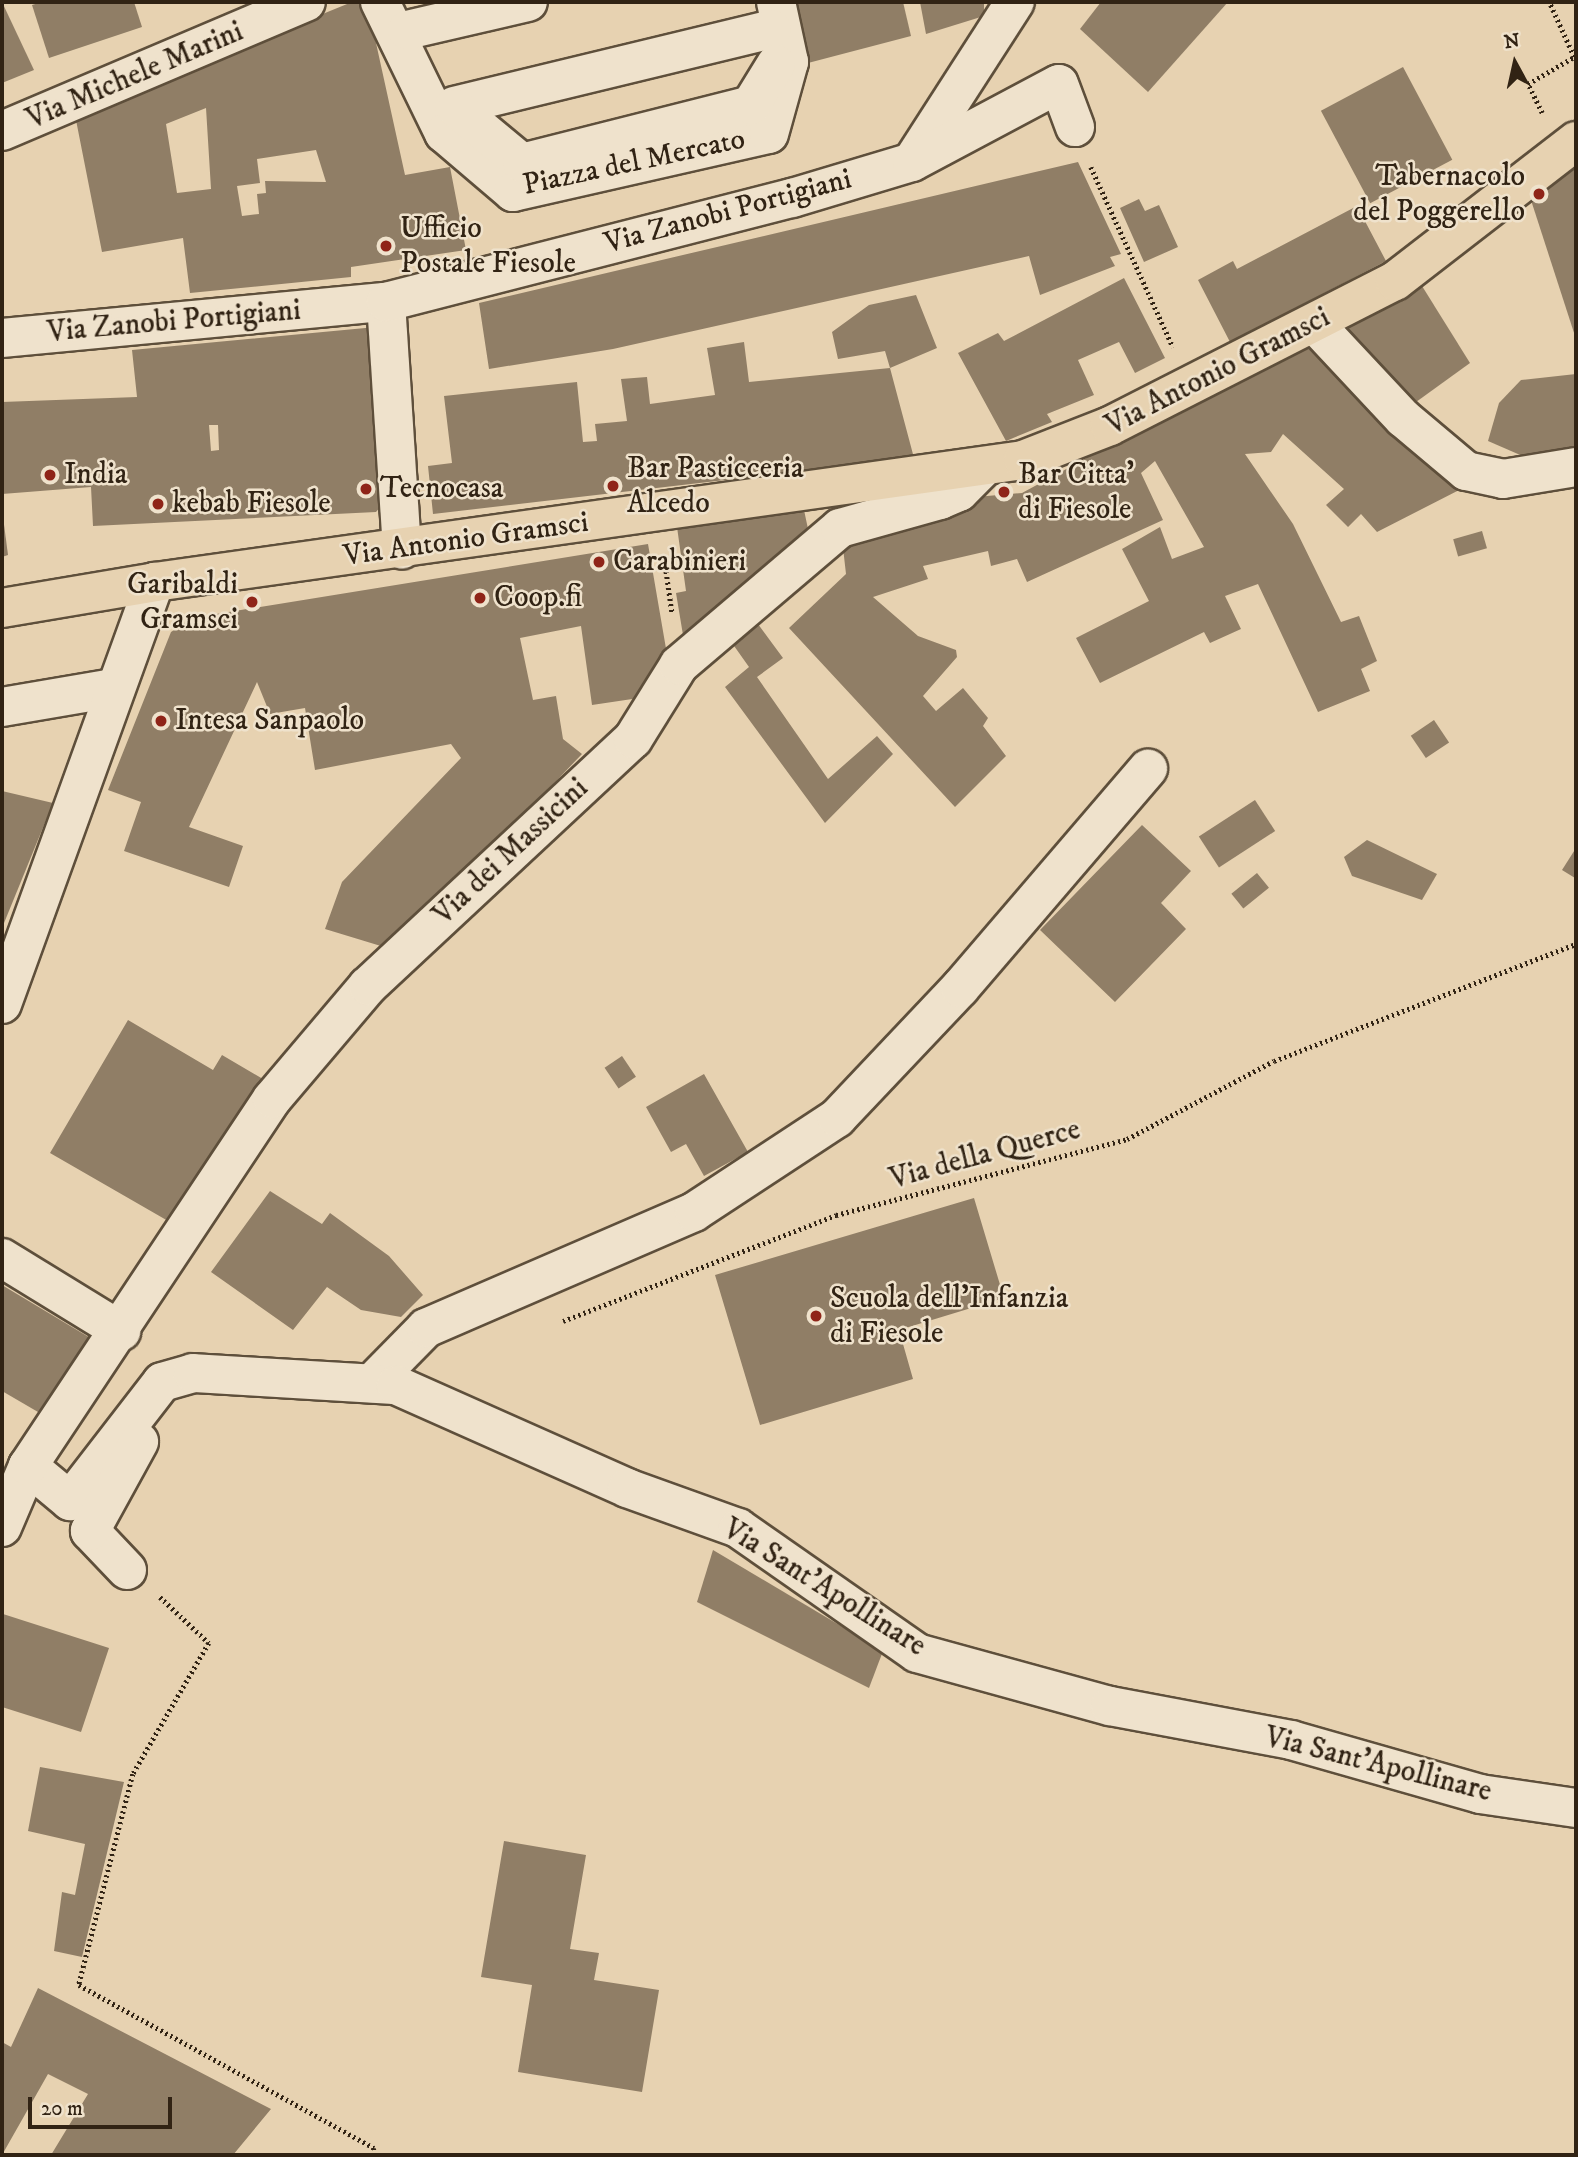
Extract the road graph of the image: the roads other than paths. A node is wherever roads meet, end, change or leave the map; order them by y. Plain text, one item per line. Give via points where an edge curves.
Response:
1 (306, 2) edge
2 (380, 2) edge
3 (528, 2) edge
4 (1015, 2) edge
5 (771, 11) edge
6 (400, 16) edge
7 (454, 106) junction
8 (1075, 127) road end
9 (2, 131) edge
10 (1576, 141) edge
11 (912, 162) junction
12 (386, 302) junction
13 (1315, 324) junction
14 (2, 338) edge
15 (1576, 467) edge
16 (981, 470) junction
17 (402, 549) junction
18 (155, 582) junction
19 (2, 608) edge
20 (113, 688) junction
21 (2, 707) edge
22 (1147, 769) dead end
23 (2, 1003) edge
24 (2, 1258) edge
25 (121, 1331) junction
26 (162, 1382) junction
27 (372, 1383) junction
28 (27, 1466) junction
29 (2, 1527) edge
30 (127, 1570) road end
31 (1576, 1808) edge

1 - 9 street, Via Michele Marini
2 - 5 street, Piazza del Mercato via 444,133 513,192 769,134 789,62
3 - 6 street, Piazza del Mercato
4 - 11 street
5 - 7 street
5 - 7 street, Piazza del Mercato via 777,70 751,105 522,163
6 - 7 street, Piazza del Mercato
8 - 11 street, Via Zanobi Portigiani via 1059,84
10 - 13 main road, Via Antonio Gramsci via 1404,276
11 - 12 street, Via Zanobi Portigiani via 792,198
12 - 14 street, Via Zanobi Portigiani
12 - 17 street
13 - 15 street via 1404,418 1466,471 1503,479
13 - 16 main road, Via Antonio Gramsci via 1063,447
16 - 17 main road, Via Antonio Gramsci
16 - 25 street, Via dei Massicini via 958,492 940,500 840,528 679,665 633,739 368,986 272,1099
17 - 18 main road, Via Antonio Gramsci
18 - 19 main road, Via Antonio Gramsci
18 - 20 street
20 - 21 street
20 - 23 street via 80,800
22 - 27 street via 960,988 837,1118 694,1212 426,1328
24 - 25 street
25 - 28 street, Via dei Massicini
26 - 27 street, Via Sant'Apollinare via 193,1374
26 - 28 street via 70,1501
26 - 30 street via 158,1406 90,1531
27 - 31 street, Via Sant'Apollinare via 396,1385 627,1488 738,1528 916,1653 1110,1706 1291,1740 1480,1794
28 - 29 street, Via dei Massicini

